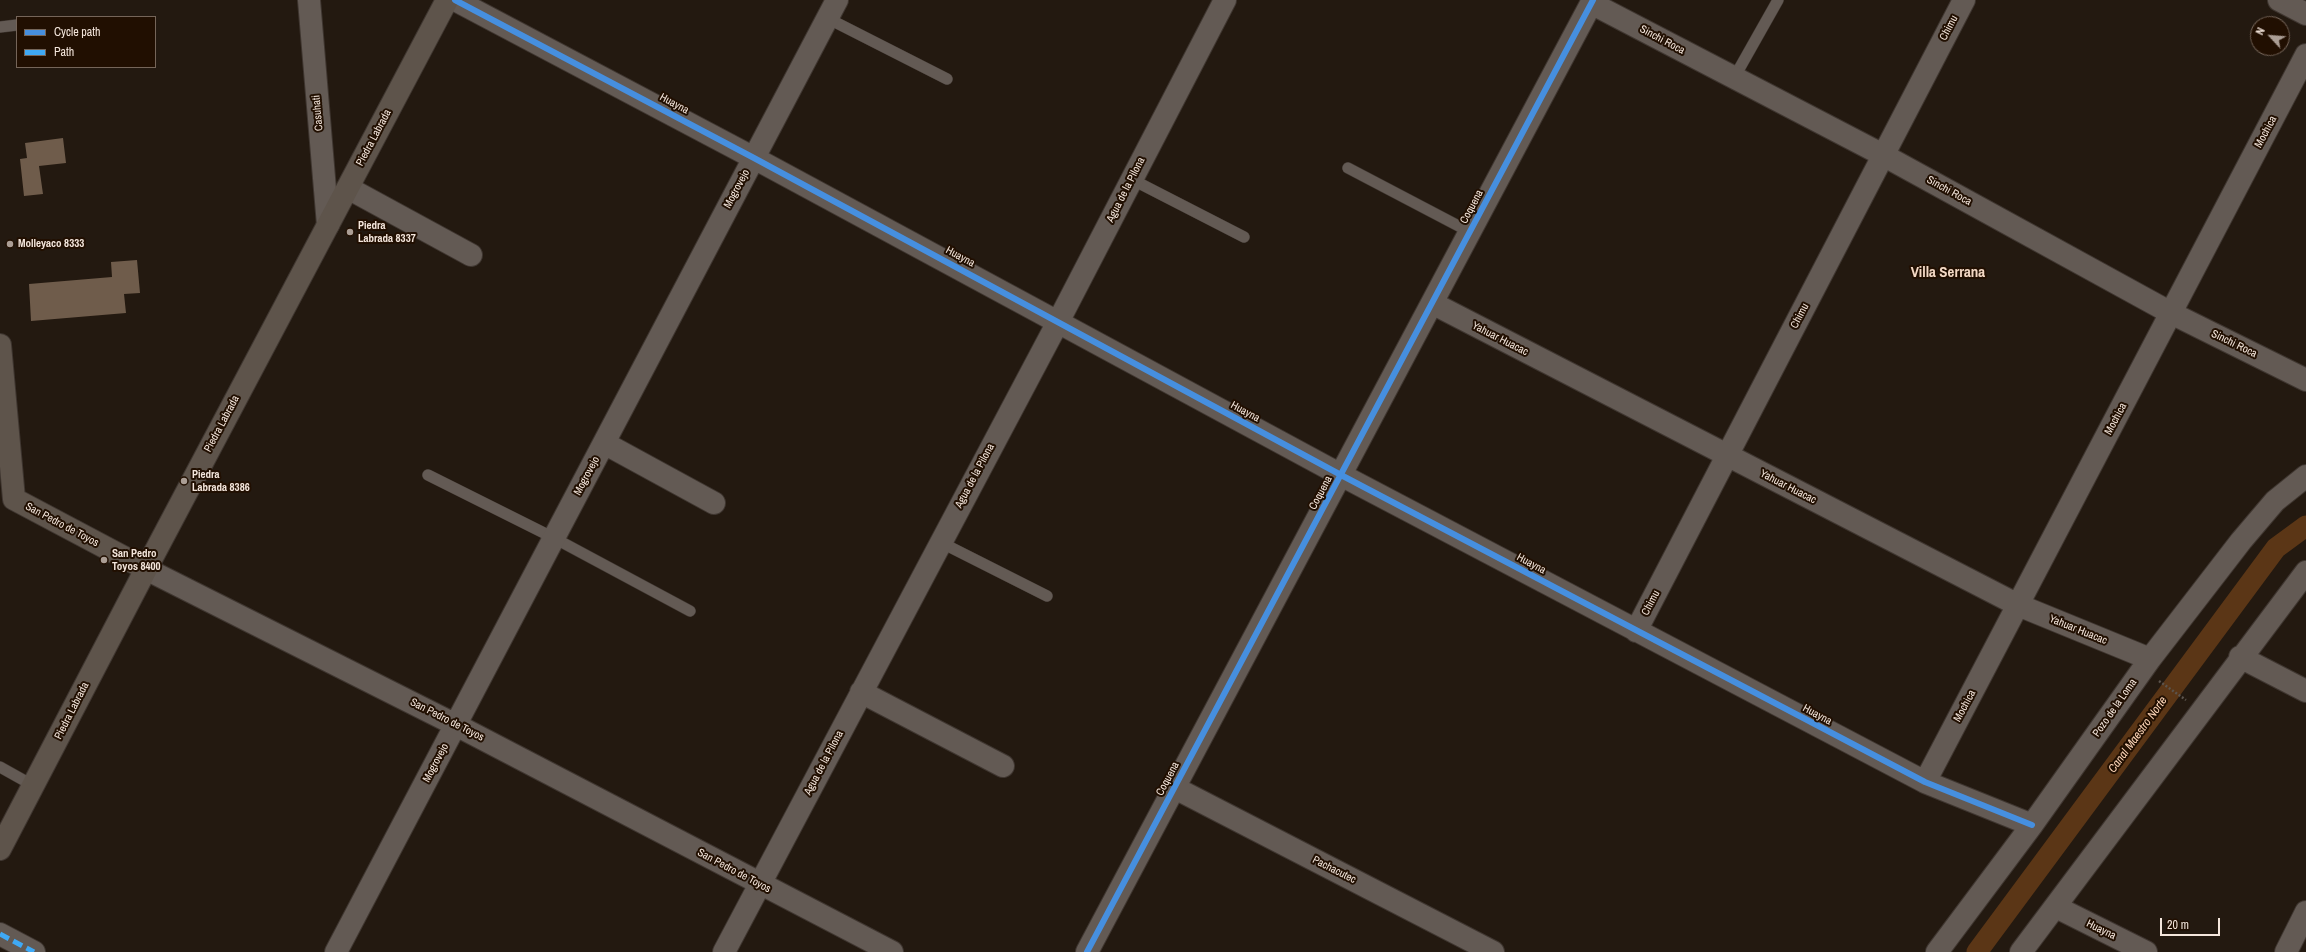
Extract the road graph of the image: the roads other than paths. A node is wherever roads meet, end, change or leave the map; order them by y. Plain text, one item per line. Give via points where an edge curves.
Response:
1 (309, 0) edge
2 (447, 0) edge
3 (456, 0) edge
4 (1225, 0) edge
5 (1778, 0) edge
6 (1964, 0) edge
7 (2279, 0) edge
8 (1592, 2) edge
9 (832, 9) edge
10 (2306, 14) edge
11 (16, 25) edge
12 (0, 27) edge
13 (2306, 55) edge
14 (1734, 78) junction
15 (947, 79) dead end
16 (1883, 155) junction
17 (754, 158) junction
18 (1348, 168) dead end
19 (1131, 180) junction
20 (348, 188) junction
21 (328, 225) junction
22 (1470, 232) junction
23 (1244, 237) dead end
24 (471, 255) dead end
25 (1432, 303) junction
26 (2171, 313) junction
27 (1058, 322) junction
28 (0, 345) edge
29 (2306, 380) edge
30 (604, 443) junction
31 (1727, 456) junction
32 (428, 475) dead end
33 (1341, 475) junction
34 (2306, 476) edge
35 (7, 496) edge
36 (714, 503) dead end
37 (554, 538) junction
38 (940, 542) junction
39 (146, 569) junction
40 (2306, 572) edge
41 (1047, 596) dead end
42 (2018, 605) junction
43 (690, 611) dead end
44 (1636, 631) junction
45 (2240, 657) junction
46 (2151, 668) junction
47 (2306, 690) edge
48 (861, 692) junction
49 (456, 725) junction
50 (1003, 766) dead end
51 (0, 767) edge
52 (1925, 782) junction
53 (34, 786) junction
54 (1175, 788) junction
55 (2032, 825) junction
56 (0, 849) edge
57 (760, 884) junction
58 (2056, 907) junction
59 (2306, 912) edge
60 (0, 934) edge
61 (34, 952) edge
62 (336, 952) edge
63 (724, 952) edge
64 (892, 952) edge
65 (1087, 952) edge
66 (1493, 952) edge
67 (1937, 952) edge
68 (2021, 952) edge
69 (2146, 952) edge
70 (2286, 952) edge

1 - 21 street, Casuhati
2 - 20 main road, Piedra Labrada
3 - 17 street, Huayna
4 - 19 street, Agua de la Pilona
5 - 14 lane
6 - 16 street, Chimu
7 - 10 street
8 - 14 street, Sinchi Roca
8 - 22 street, Coquena
9 - 15 lane
9 - 17 street, Mogrovejo
11 - 12 lane
13 - 26 street, Mochica
14 - 16 street, Sinchi Roca
16 - 26 street, Sinchi Roca
16 - 31 street, Chimu
17 - 27 street, Huayna
17 - 30 street, Mogrovejo
18 - 22 lane
19 - 23 lane
19 - 27 street, Agua de la Pilona
20 - 21 main road, Piedra Labrada
20 - 24 street
21 - 39 main road, Piedra Labrada
22 - 25 street, Coquena
25 - 31 street, Yahuar Huacac
25 - 33 street, Coquena
26 - 29 street, Sinchi Roca
26 - 42 street, Mochica
27 - 33 street, Huayna
27 - 38 street, Agua de la Pilona
28 - 35 main road
30 - 36 street
30 - 37 street, Mogrovejo
31 - 42 street, Yahuar Huacac
31 - 44 street, Chimu
32 - 37 lane
33 - 44 street, Huayna
33 - 54 street, Coquena
34 - 46 street, Pozo de la Loma via 2275,501 2241,540
35 - 39 main road, San Pedro de Toyos
37 - 43 lane
37 - 49 street, Mogrovejo
38 - 41 lane
38 - 48 street, Agua de la Pilona
39 - 49 street, San Pedro de Toyos
39 - 53 main road, Piedra Labrada
40 - 45 street
42 - 46 street, Yahuar Huacac
42 - 52 street, Mochica
44 - 52 street, Huayna
45 - 47 street
45 - 58 street
46 - 55 street, Pozo de la Loma
48 - 50 street
48 - 57 street, Agua de la Pilona
49 - 57 street, San Pedro de Toyos
49 - 62 street, Mogrovejo
51 - 53 lane
52 - 55 street, Huayna
53 - 56 main road, Piedra Labrada
54 - 65 street, Coquena
54 - 66 street, Pachacutec
55 - 67 street, Pozo de la Loma
57 - 63 street, Agua de la Pilona
57 - 64 street, San Pedro de Toyos
58 - 68 street
58 - 69 street, Huayna
59 - 70 street
60 - 61 street

